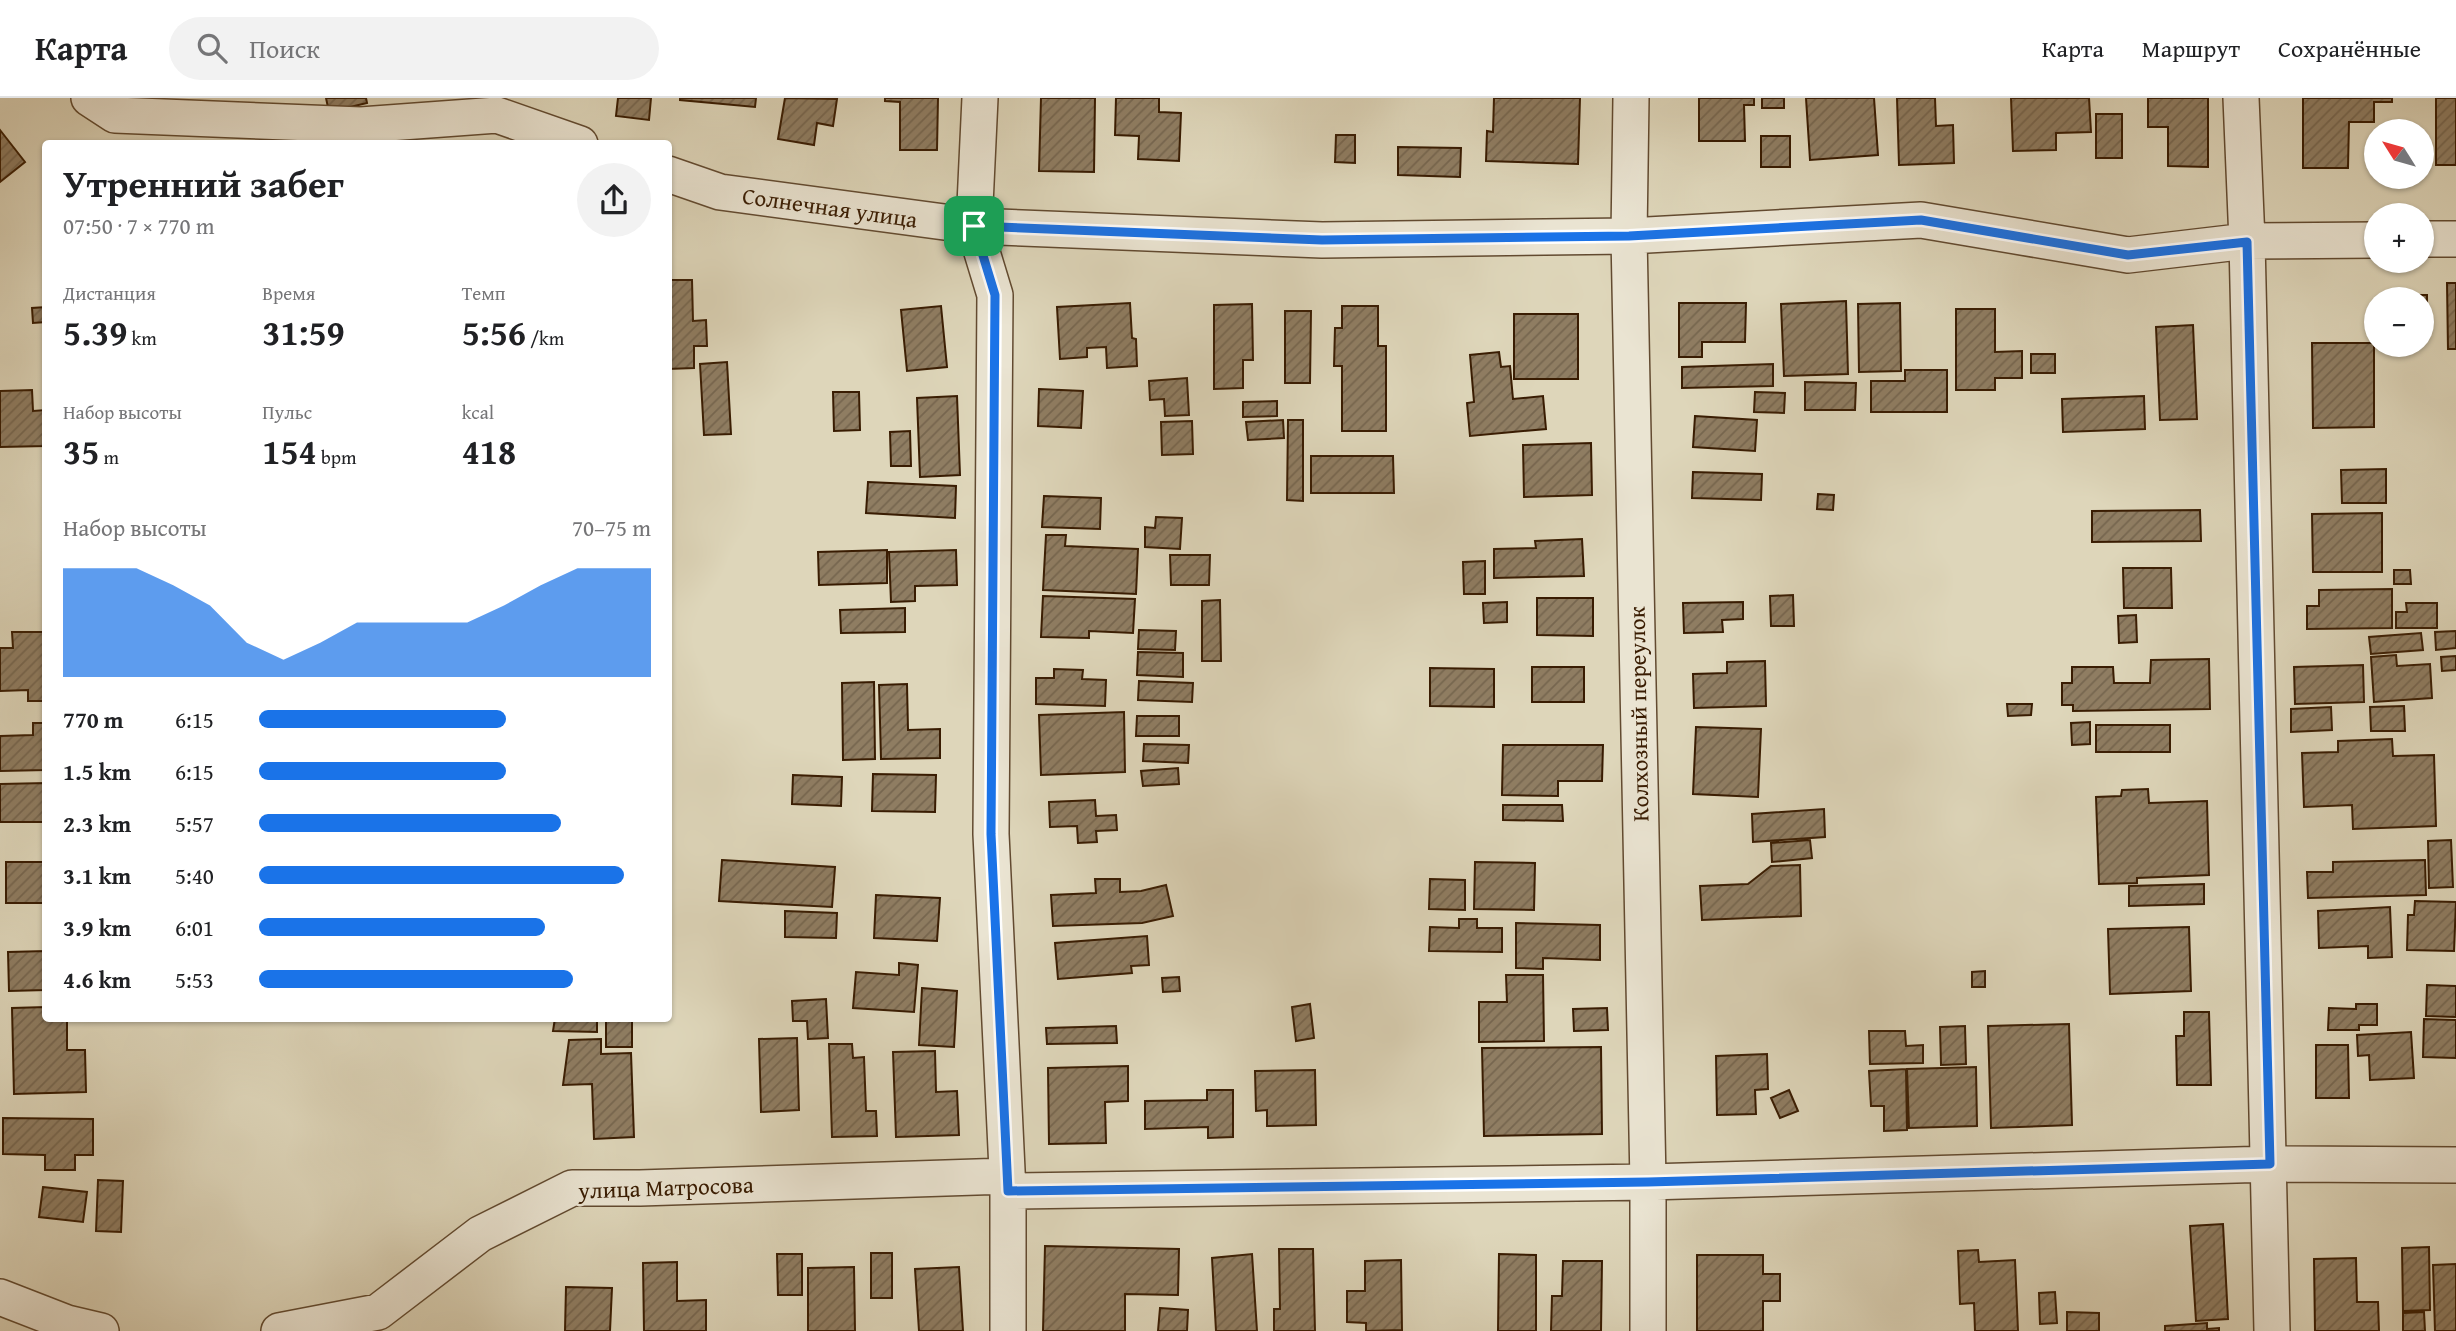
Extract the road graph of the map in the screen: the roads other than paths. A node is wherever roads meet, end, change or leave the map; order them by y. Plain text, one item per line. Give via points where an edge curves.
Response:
1 (89, 98) edge
2 (980, 98) edge
3 (1632, 98) edge
4 (2241, 98) edge
5 (569, 140) edge
6 (672, 175) edge
7 (974, 226) junction
8 (1629, 236) junction
9 (2434, 239) edge
10 (2456, 239) edge
11 (2364, 240) edge
12 (2247, 242) junction
13 (2270, 1164) junction
14 (2456, 1165) edge
15 (1648, 1182) junction
16 (1008, 1183) junction
17 (0, 1297) edge
18 (101, 1331) edge
19 (279, 1331) edge
20 (1008, 1331) edge
21 (1648, 1331) edge
22 (2273, 1331) edge

1 - 5 street via 115,115 128,116 361,125 497,115
2 - 7 street
3 - 8 street, Колхозный переулок
4 - 12 street
6 - 7 street, Солнечная улица via 720,192
7 - 8 street, Солнечная улица via 1322,240
7 - 16 street via 995,295 991,834
8 - 12 street, Солнечная улица via 1921,220 2128,255
8 - 15 street, Колхозный переулок
9 - 10 street
11 - 12 street, Солнечная улица
12 - 13 street
13 - 14 street, улица Матросова
13 - 15 street, улица Матросова
13 - 22 street
15 - 16 street, улица Матросова
15 - 21 street, Колхозный переулок
16 - 19 street, улица Матросова via 572,1188 480,1234 378,1312
16 - 20 street
17 - 18 street

